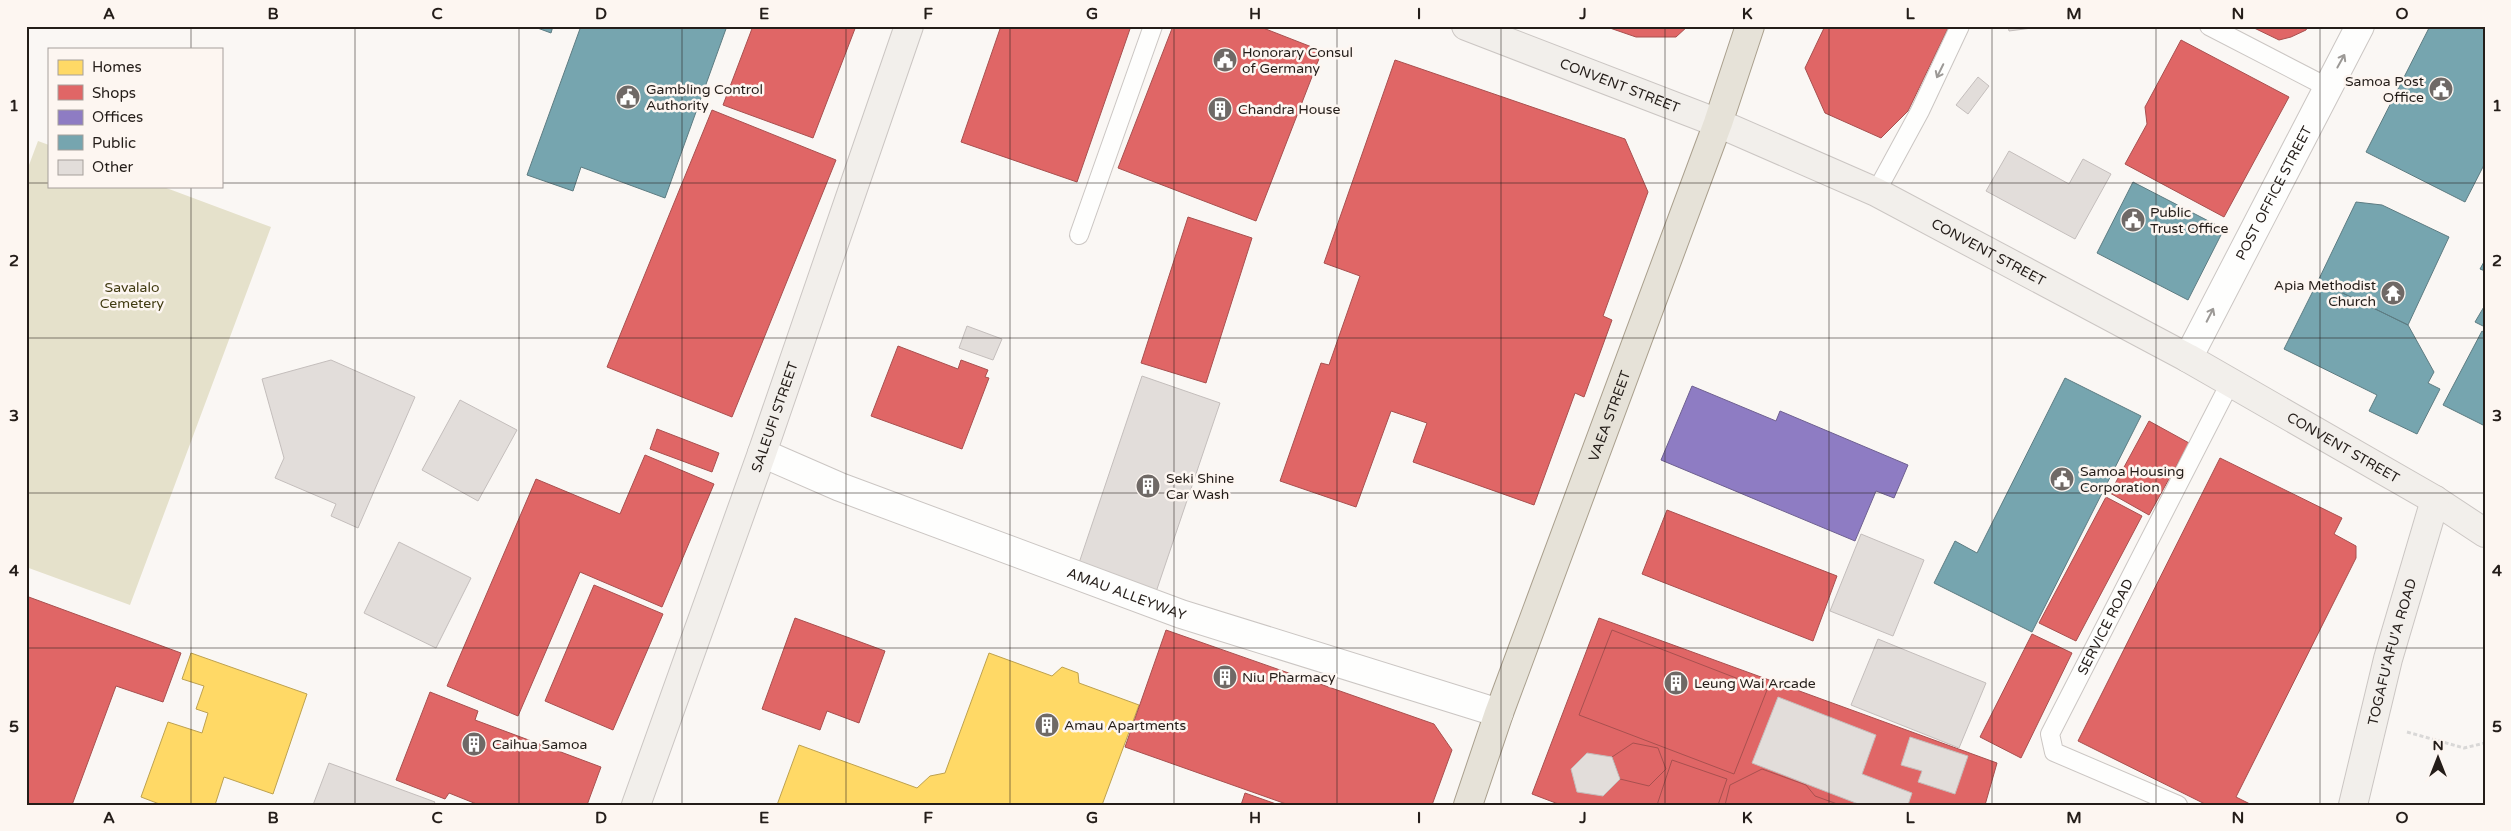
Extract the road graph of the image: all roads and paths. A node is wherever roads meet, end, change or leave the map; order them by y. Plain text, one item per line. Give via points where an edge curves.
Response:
1 (909, 26) edge
2 (1153, 26) edge
3 (1466, 26) edge
4 (1750, 26) edge
5 (1960, 26) edge
6 (2209, 26) edge
7 (2360, 26) edge
8 (2327, 87) junction
9 (1718, 123) junction
10 (1876, 192) junction
11 (1079, 235) dead end
12 (2188, 358) junction
13 (2230, 383) junction
14 (762, 453) junction
15 (2435, 500) junction
16 (2485, 533) edge
17 (1499, 713) junction
18 (2373, 722) junction
19 (2485, 743) edge
20 (636, 805) edge
21 (1468, 805) edge
22 (2178, 805) edge
23 (2352, 805) edge

1 - 14 main road, SALEUFI STREET
2 - 11 lane
3 - 9 main road, CONVENT STREET
4 - 9 main road, VAEA STREET
5 -> 10 lane via 1920,111
6 - 8 lane
8 -> 7 street, POST OFFICE STREET
12 -> 8 street, POST OFFICE STREET
9 - 10 main road, CONVENT STREET
9 - 17 main road, VAEA STREET
10 - 12 main road, CONVENT STREET
12 - 13 main road, CONVENT STREET
13 - 15 main road, CONVENT STREET
13 - 22 lane, SERVICE ROAD via 2050,734 2054,752
14 - 17 street, AMAU ALLEYWAY via 840,487 1181,614
14 - 20 main road, SALEUFI STREET
15 - 16 main road, CONVENT STREET
15 - 18 main road, TOGAFU'AFU'A ROAD
17 - 21 main road, VAEA STREET
18 - 19 path via 2464,748
18 - 23 main road, TOGAFU'AFU'A ROAD

